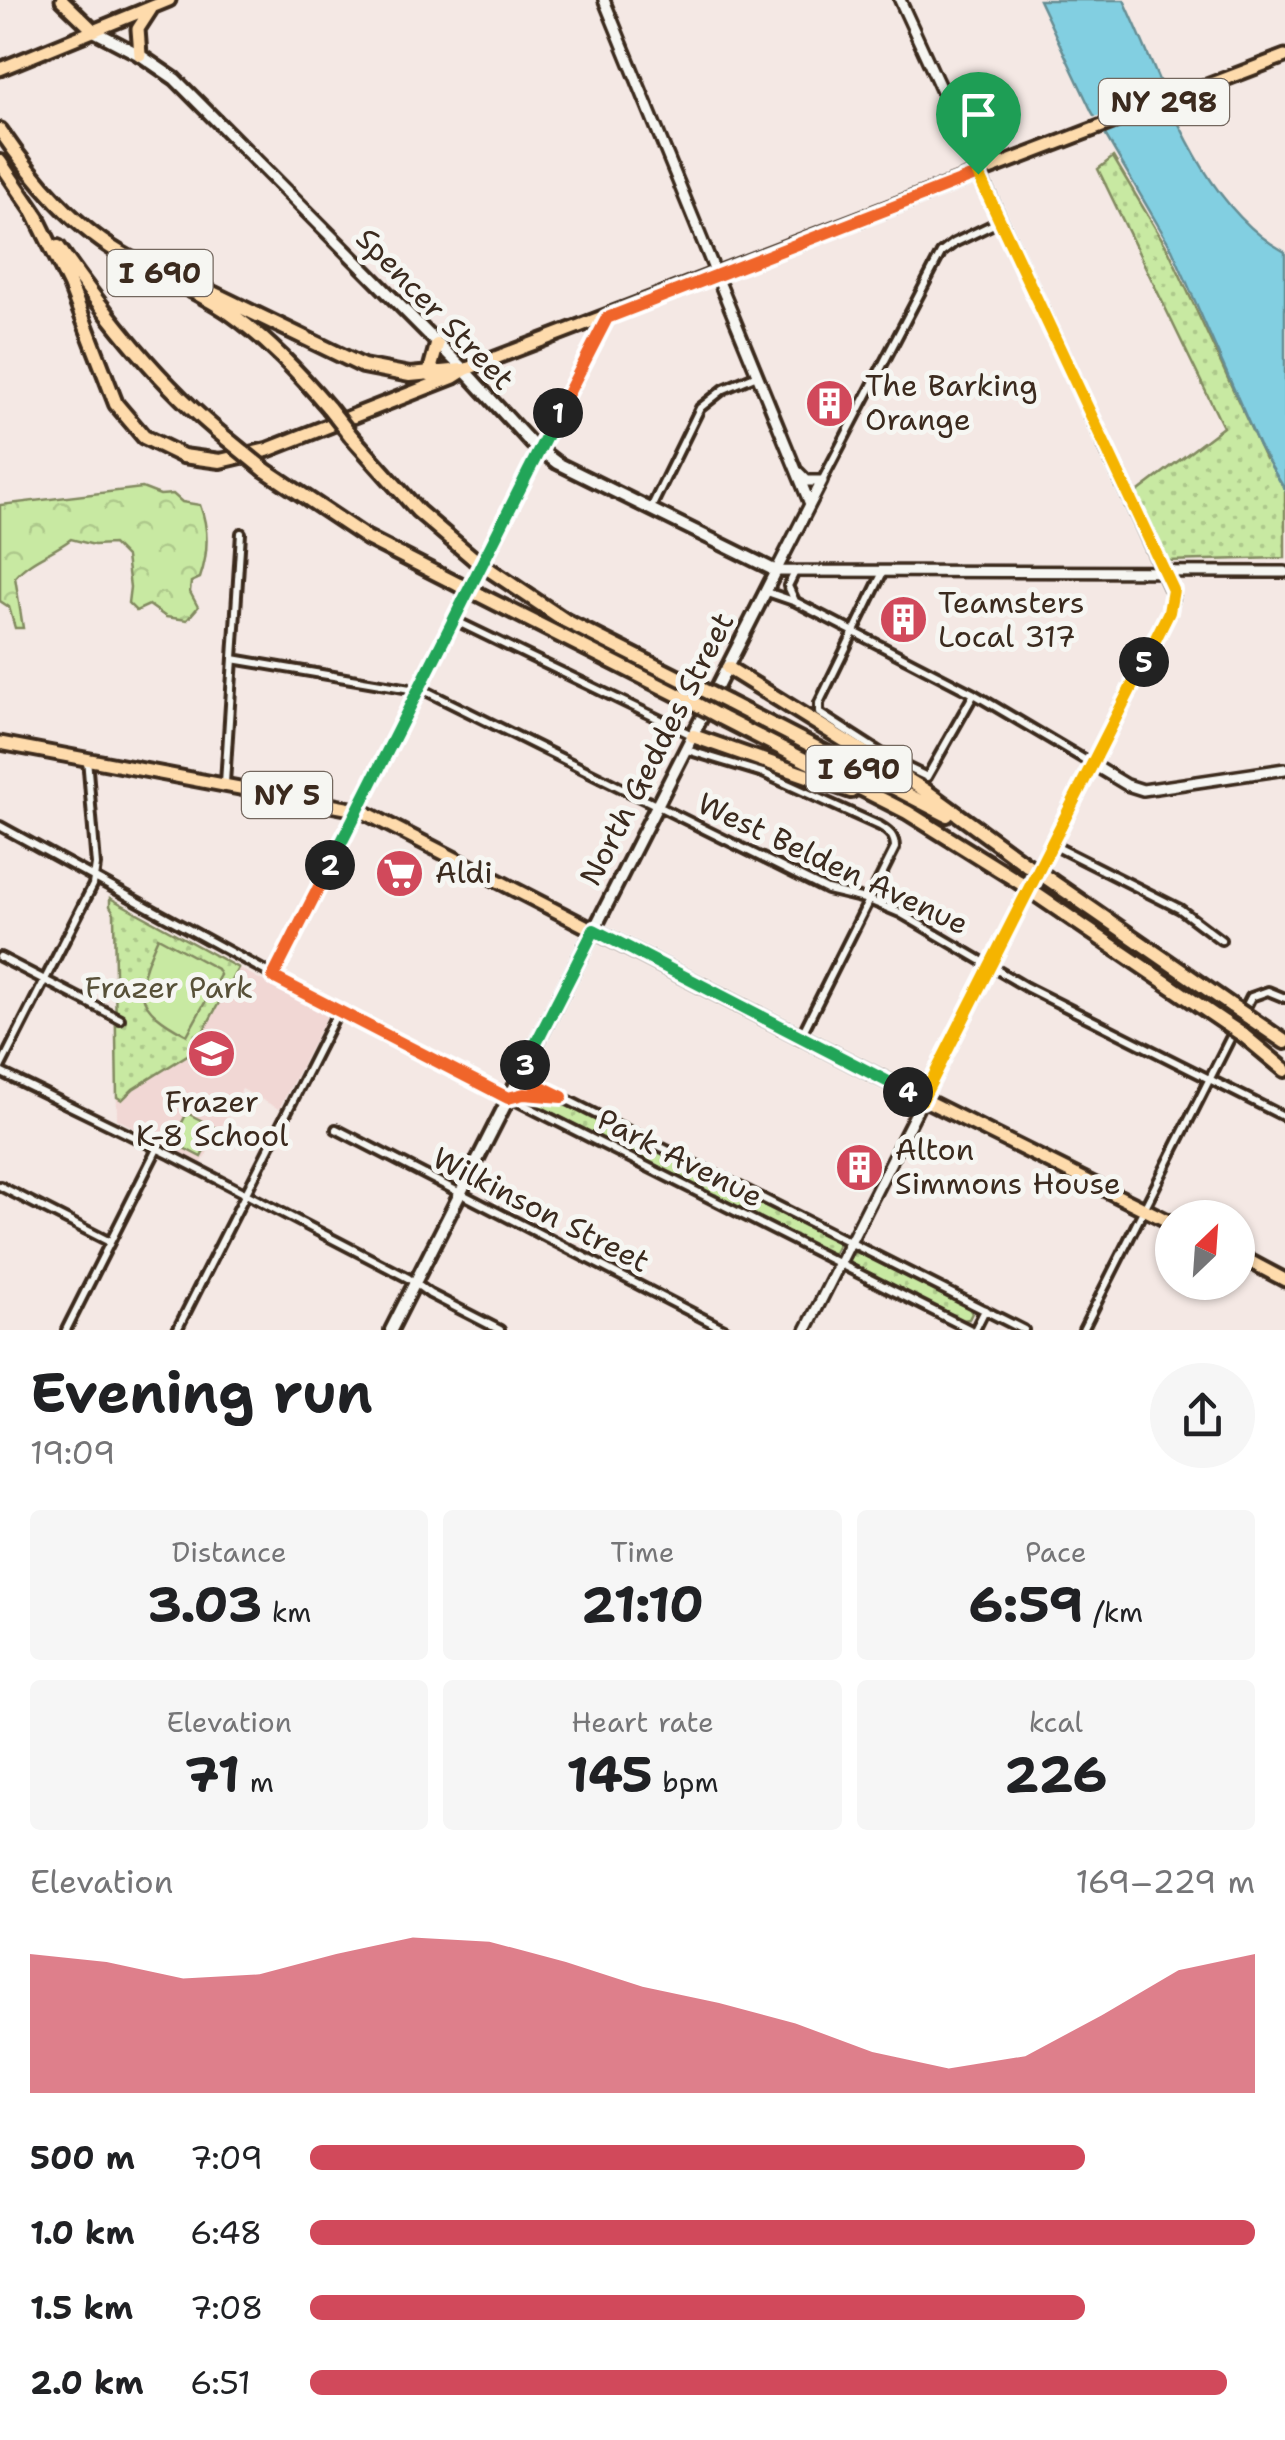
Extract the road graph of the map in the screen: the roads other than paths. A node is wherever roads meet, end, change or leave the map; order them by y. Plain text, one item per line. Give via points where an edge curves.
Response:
1 (62, 0) edge
2 (169, 0) edge
3 (604, 0) edge
4 (900, 0) edge
5 (154, 6) junction
6 (94, 31) junction
7 (140, 55) junction
8 (1285, 56) edge
9 (0, 70) edge
10 (0, 130) edge
11 (0, 162) edge
12 (978, 174) junction
13 (34, 212) junction
14 (1000, 221) junction
15 (160, 273) junction
16 (716, 275) junction
17 (607, 318) junction
18 (436, 345) junction
19 (464, 370) junction
20 (429, 374) junction
21 (757, 375) junction
22 (539, 450) junction
23 (798, 472) junction
24 (822, 482) junction
25 (810, 504) junction
26 (650, 509) junction
27 (241, 533) dead end
28 (776, 571) junction
29 (796, 572) junction
30 (883, 572) junction
31 (1285, 572) edge
32 (1164, 573) junction
33 (766, 592) junction
34 (796, 602) junction
35 (454, 620) junction
36 (854, 633) junction
37 (233, 659) junction
38 (728, 668) junction
39 (419, 690) junction
40 (974, 694) junction
41 (693, 736) junction
42 (0, 743) edge
43 (686, 750) junction
44 (87, 758) junction
45 (1092, 764) junction
46 (1285, 769) edge
47 (225, 784) junction
48 (656, 806) junction
49 (358, 809) junction
50 (928, 825) junction
51 (0, 826) edge
52 (989, 838) junction
53 (1052, 844) junction
54 (95, 878) junction
55 (869, 900) junction
56 (594, 930) junction
57 (1221, 940) dead end
58 (0, 957) edge
59 (990, 965) junction
60 (273, 977) junction
61 (45, 980) junction
62 (1285, 998) edge
63 (338, 1011) junction
64 (120, 1019) dead end
65 (800, 1037) junction
66 (1285, 1042) edge
67 (1285, 1066) edge
68 (0, 1070) edge
69 (519, 1076) junction
70 (1209, 1079) junction
71 (562, 1097) junction
72 (508, 1098) junction
73 (922, 1100) junction
74 (1285, 1117) edge
75 (336, 1129) dead end
76 (157, 1149) junction
77 (0, 1186) edge
78 (246, 1194) junction
79 (460, 1194) junction
80 (1144, 1210) junction
81 (1155, 1216) edge
82 (110, 1242) junction
83 (850, 1242) junction
84 (839, 1264) junction
85 (1255, 1264) edge
86 (1285, 1280) edge
87 (414, 1284) junction
88 (985, 1310) junction
89 (66, 1330) edge
90 (177, 1330) edge
91 (391, 1330) edge
92 (500, 1330) edge
93 (726, 1330) edge
94 (806, 1330) edge
95 (973, 1330) edge
96 (1024, 1330) edge
97 (1083, 1330) edge

1 - 6 main road
2 - 5 main road
3 - 16 street
4 - 12 street
5 - 6 main road
5 - 7 main road via 138,29
6 - 7 main road, Spencer Street
6 - 9 main road
7 - 18 main road, Spencer Street via 188,91
8 - 12 main road, NY 298
10 - 15 highway, I 690 via 61,206 105,243
11 - 13 highway, I 690
12 - 14 street
12 - 16 main road, NY 298
13 - 19 highway via 116,404 144,437 183,456 220,461 267,450
13 - 50 highway, I 690, bridge via 122,334 265,470 366,538
14 - 24 street, North Geddes Street via 941,254
14 - 32 street
15 - 20 highway via 363,366
15 - 52 highway, I 690, bridge via 276,350 418,511 490,570 566,620
16 - 17 main road, NY 298
16 - 21 street
17 - 19 main road, NY 298
17 - 22 street
18 - 19 main road, Spencer Street
18 - 20 highway
19 - 20 highway
19 - 22 main road, Spencer Street
21 - 23 street
21 - 26 street via 700,408
22 - 26 main road, Spencer Street
22 - 35 street
23 - 24 street
23 - 25 street
24 - 25 street, North Geddes Street
25 - 28 street, North Geddes Street
26 - 28 main road, Spencer Street
27 - 37 street
28 - 29 street
28 - 33 main road, North Geddes Street
29 - 30 street
29 - 34 street via 788,586
30 - 32 street
30 - 36 street
31 - 32 street
32 - 45 street via 1173,590 1169,612
33 - 34 street
33 - 38 main road, North Geddes Street
34 - 36 street
35 - 39 street
35 - 41 street
36 - 40 street
36 - 40 street via 819,713 922,776 932,772
37 - 39 street, West Belden Avenue
37 - 47 street
38 - 41 main road, North Geddes Street
38 - 52 highway
39 - 48 street, West Belden Avenue
39 - 49 street
40 - 45 street
41 - 43 main road, North Geddes Street
41 - 50 highway
42 - 44 main road, NY 5
43 - 48 main road, North Geddes Street
43 - 55 street via 780,780 890,833 895,848
44 - 47 main road, NY 5
44 - 54 street
45 - 46 street via 1143,790
45 - 53 street
47 - 49 main road, NY 5
48 - 55 street, West Belden Avenue via 827,890
48 - 56 main road, North Geddes Street
49 - 56 main road, NY 5
49 - 60 street
50 - 67 highway, I 690, bridge
51 - 54 street, Park Avenue
52 - 66 highway, I 690, bridge
53 - 57 street via 1180,909
53 - 59 street
54 - 60 street, Park Avenue
54 - 61 street
55 - 59 street, West Belden Avenue
55 - 65 street
56 - 65 main road, NY 5
56 - 69 main road, North Geddes Street
58 - 61 street
59 - 70 street, West Belden Avenue
59 - 73 street
60 - 63 street, Park Avenue
61 - 64 street
61 - 68 street
62 - 70 street via 1268,991 1251,997
63 - 72 street, Park Avenue
63 - 78 street
65 - 73 main road, NY 5
68 - 76 street
69 - 71 street, Park Avenue
69 - 72 main road, North Geddes Street
70 - 74 street, West Belden Avenue
70 - 80 street
71 - 72 street
71 - 83 street, Park Avenue
72 - 79 main road, North Geddes Street
72 - 84 street, Park Avenue
73 - 80 main road, NY 5
73 - 83 street
75 - 79 street, Wilkinson Street
76 - 78 street
76 - 82 street
77 - 82 street
78 - 87 street
78 - 90 street
79 - 87 main road, North Geddes Street
79 - 93 street, Wilkinson Street
80 - 81 main road, NY 5
80 - 97 street
82 - 89 street
83 - 84 street
83 - 88 street, Park Avenue
84 - 94 street
84 - 95 street, Park Avenue
85 - 86 main road
87 - 91 main road, North Geddes Street
87 - 92 street
88 - 95 street
88 - 96 street, Park Avenue

